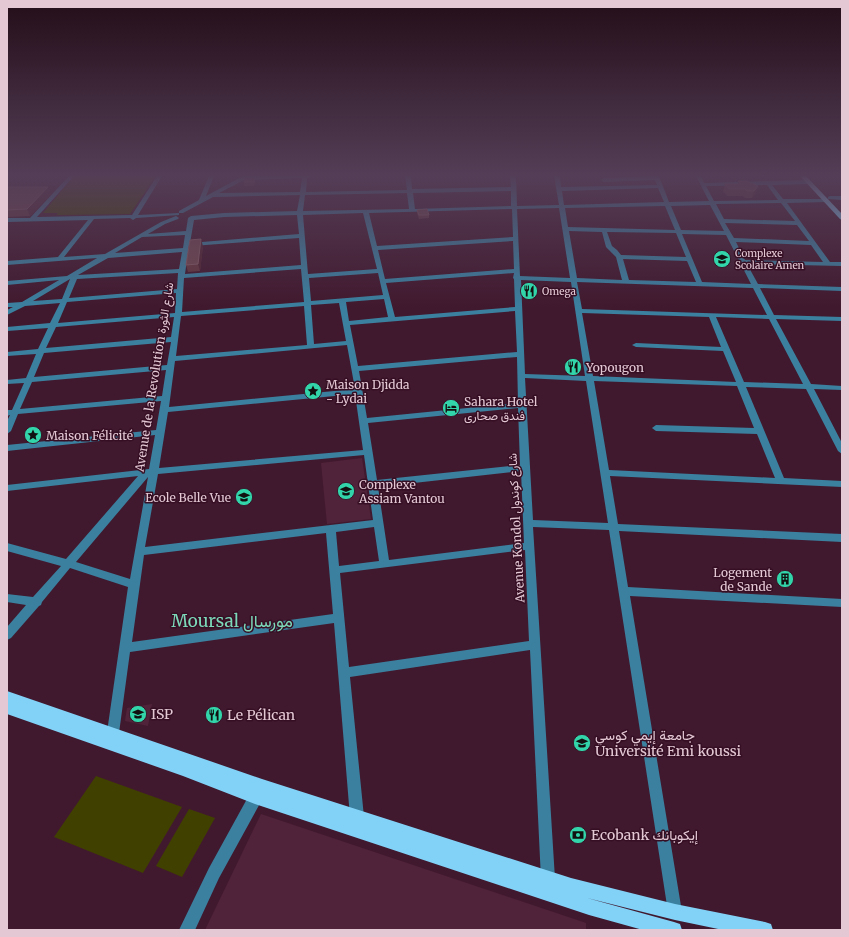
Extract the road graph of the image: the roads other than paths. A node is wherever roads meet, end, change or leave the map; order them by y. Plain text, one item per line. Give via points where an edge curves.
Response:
1 (91, 219) edge
2 (7, 220) edge
3 (30, 220) edge
4 (149, 220) edge
5 (175, 220) edge
6 (175, 220) edge
7 (182, 220) edge
8 (186, 220) edge
9 (301, 220) edge
10 (368, 220) edge
11 (515, 220) edge
12 (564, 220) edge
13 (674, 220) edge
14 (797, 220) edge
15 (722, 221) joint
16 (161, 222) junction
17 (799, 223) junction
18 (565, 229) junction
19 (604, 230) junction
20 (679, 232) junction
21 (728, 233) junction
22 (141, 236) junction
23 (302, 236) junction
24 (515, 239) junction
25 (732, 240) junction
26 (813, 243) junction
27 (186, 247) junction
28 (375, 248) junction
29 (105, 256) junction
30 (619, 257) junction
31 (690, 259) junction
32 (59, 260) junction
33 (743, 262) junction
34 (7, 263) edge
35 (828, 264) junction
36 (842, 264) edge
37 (305, 266) junction
38 (380, 270) junction
39 (182, 273) junction
40 (516, 274) junction
41 (306, 276) junction
42 (72, 278) junction
43 (573, 280) junction
44 (383, 281) junction
45 (626, 282) junction
46 (7, 283) edge
47 (700, 284) junction
48 (755, 287) junction
49 (842, 289) edge
50 (180, 291) junction
51 (386, 297) junction
52 (342, 300) junction
53 (64, 301) junction
54 (307, 303) junction
55 (24, 304) junction
56 (7, 305) edge
57 (518, 309) junction
58 (578, 311) junction
59 (7, 313) edge
60 (178, 315) junction
61 (712, 315) junction
62 (771, 317) junction
63 (392, 319) junction
64 (842, 320) edge
65 (346, 323) junction
66 (54, 325) junction
67 (7, 329) edge
68 (174, 339) junction
69 (349, 343) junction
70 (636, 345) dead end
71 (311, 347) junction
72 (726, 349) junction
73 (41, 351) junction
74 (7, 354) edge
75 (521, 354) junction
76 (170, 363) junction
77 (355, 369) junction
78 (522, 376) junction
79 (589, 379) junction
80 (28, 381) junction
81 (7, 382) edge
82 (741, 384) junction
83 (808, 387) junction
84 (842, 388) edge
85 (359, 392) junction
86 (166, 398) junction
87 (523, 405) junction
88 (164, 410) junction
89 (11, 413) edge
90 (363, 421) junction
91 (656, 428) dead end
92 (7, 431) edge
93 (761, 431) junction
94 (160, 432) junction
95 (7, 448) edge
96 (842, 451) edge
97 (368, 452) junction
98 (526, 468) junction
99 (150, 472) junction
100 (604, 473) junction
101 (780, 480) junction
102 (373, 484) junction
103 (842, 484) edge
104 (7, 488) edge
105 (379, 523) junction
106 (529, 523) junction
107 (612, 527) junction
108 (331, 530) junction
109 (842, 538) edge
110 (530, 546) junction
111 (7, 547) edge
112 (139, 552) junction
113 (384, 563) junction
114 (69, 564) junction
115 (336, 570) junction
116 (134, 585) junction
117 (623, 591) junction
118 (7, 598) edge
119 (37, 602) junction
120 (842, 603) edge
121 (340, 618) junction
122 (7, 635) edge
123 (534, 645) junction
124 (125, 648) junction
125 (344, 673) junction
126 (7, 697) edge
127 (7, 708) edge
128 (110, 738) junction
129 (259, 791) junction
130 (357, 816) junction
131 (548, 879) junction
132 (675, 912) junction
133 (187, 930) edge
134 (674, 930) edge
135 (765, 930) edge

1 - 32 street
2 - 3 street
4 - 16 street
5 - 16 street
6 - 16 street
7 - 22 street
8 - 27 street, Avenue de la Revolution شارع الثورة
9 - 23 street
10 - 28 street
11 - 24 street, Avenue Kondol شارع كوندول
12 - 18 street
13 - 20 street
14 - 17 street
15 - 17 street
15 - 21 street
16 - 22 street
17 - 26 street
18 - 19 street
18 - 43 street
19 - 20 street
19 - 30 street via 609,247
20 - 21 street
20 - 31 street
21 - 25 street
22 - 29 street
23 - 27 street
23 - 37 street
24 - 28 street
24 - 40 street, Avenue Kondol شارع كوندول
25 - 26 street
25 - 33 street
26 - 35 street
27 - 29 street
27 - 39 street, Avenue de la Revolution شارع الثورة
28 - 38 street
29 - 32 street
29 - 42 street
30 - 31 street
30 - 45 street
31 - 47 street
32 - 34 street
33 - 35 street
33 - 48 street
35 - 36 street
37 - 39 street
37 - 41 street
38 - 41 street
38 - 44 street
39 - 42 street
39 - 50 street, Avenue de la Revolution شارع الثورة
40 - 43 street
40 - 44 street
40 - 57 street, Avenue Kondol شارع كوندول
41 - 54 street
42 - 46 street
42 - 53 street
42 - 55 street
43 - 45 street
43 - 58 street
44 - 51 street
45 - 47 street
47 - 48 street
48 - 49 street
48 - 62 street
50 - 53 street
50 - 60 street, Avenue de la Revolution شارع الثورة
51 - 52 street
51 - 63 street
52 - 54 street
52 - 65 street
53 - 55 street
53 - 66 street
54 - 60 street
54 - 71 street
55 - 56 street
55 - 59 street
57 - 63 street
57 - 75 street, Avenue Kondol شارع كوندول
58 - 61 street
58 - 79 street
60 - 66 street
60 - 68 street, Avenue de la Revolution شارع الثورة
61 - 62 street
61 - 72 street
62 - 64 street
62 - 83 street
63 - 65 street
65 - 69 street
66 - 67 street
66 - 73 street
68 - 73 street
68 - 76 street, Avenue de la Revolution شارع الثورة
69 - 71 street
69 - 77 street
70 - 72 street
71 - 76 street
72 - 82 street
73 - 74 street
73 - 80 street
75 - 77 street
75 - 78 street, Avenue Kondol شارع كوندول
76 - 80 street
76 - 86 street, Avenue de la Revolution شارع الثورة
77 - 85 street
78 - 79 street
78 - 87 street, Avenue Kondol شارع كوندول
79 - 82 street
79 - 100 street
80 - 81 street
80 - 89 street
82 - 83 street
82 - 93 street
83 - 84 street
83 - 96 street
85 - 88 street
85 - 90 street
86 - 88 street, Avenue de la Revolution شارع الثورة
86 - 89 street
87 - 90 street
87 - 98 street, Avenue Kondol شارع كوندول
88 - 94 street, Avenue de la Revolution شارع الثورة
89 - 92 street
90 - 97 street
91 - 93 street
93 - 101 street
94 - 95 street
94 - 99 street, Avenue de la Revolution شارع الثورة
97 - 99 street
97 - 102 street
98 - 102 street
98 - 106 street, Avenue Kondol شارع كوندول
99 - 104 street
99 - 112 street, Avenue de la Revolution شارع الثورة
99 - 114 street
100 - 101 street
100 - 107 street
101 - 103 street
102 - 105 street
105 - 108 street
105 - 113 street
106 - 107 street
106 - 110 street, Avenue Kondol شارع كوندول
107 - 109 street
107 - 117 street
108 - 112 street
108 - 115 street
110 - 113 street
110 - 123 street, Avenue Kondol شارع كوندول
111 - 114 street
112 - 116 street, Avenue de la Revolution شارع الثورة
113 - 115 street
114 - 116 street
114 - 119 street
115 - 121 street
116 - 124 street, Avenue de la Revolution شارع الثورة
117 - 120 street
117 - 132 street
118 - 119 street
119 - 122 street
121 - 124 street
121 - 125 street
123 - 125 street
123 - 131 street, Avenue Kondol شارع كوندول
124 - 128 street, Avenue de la Revolution شارع الثورة
125 - 130 street
126 - 128 main road
127 - 128 main road
128 - 129 main road
129 - 130 main road
129 - 133 street via 214,873
129 - 134 main road via 588,907
130 - 131 main road
131 - 132 main road
132 - 135 main road

